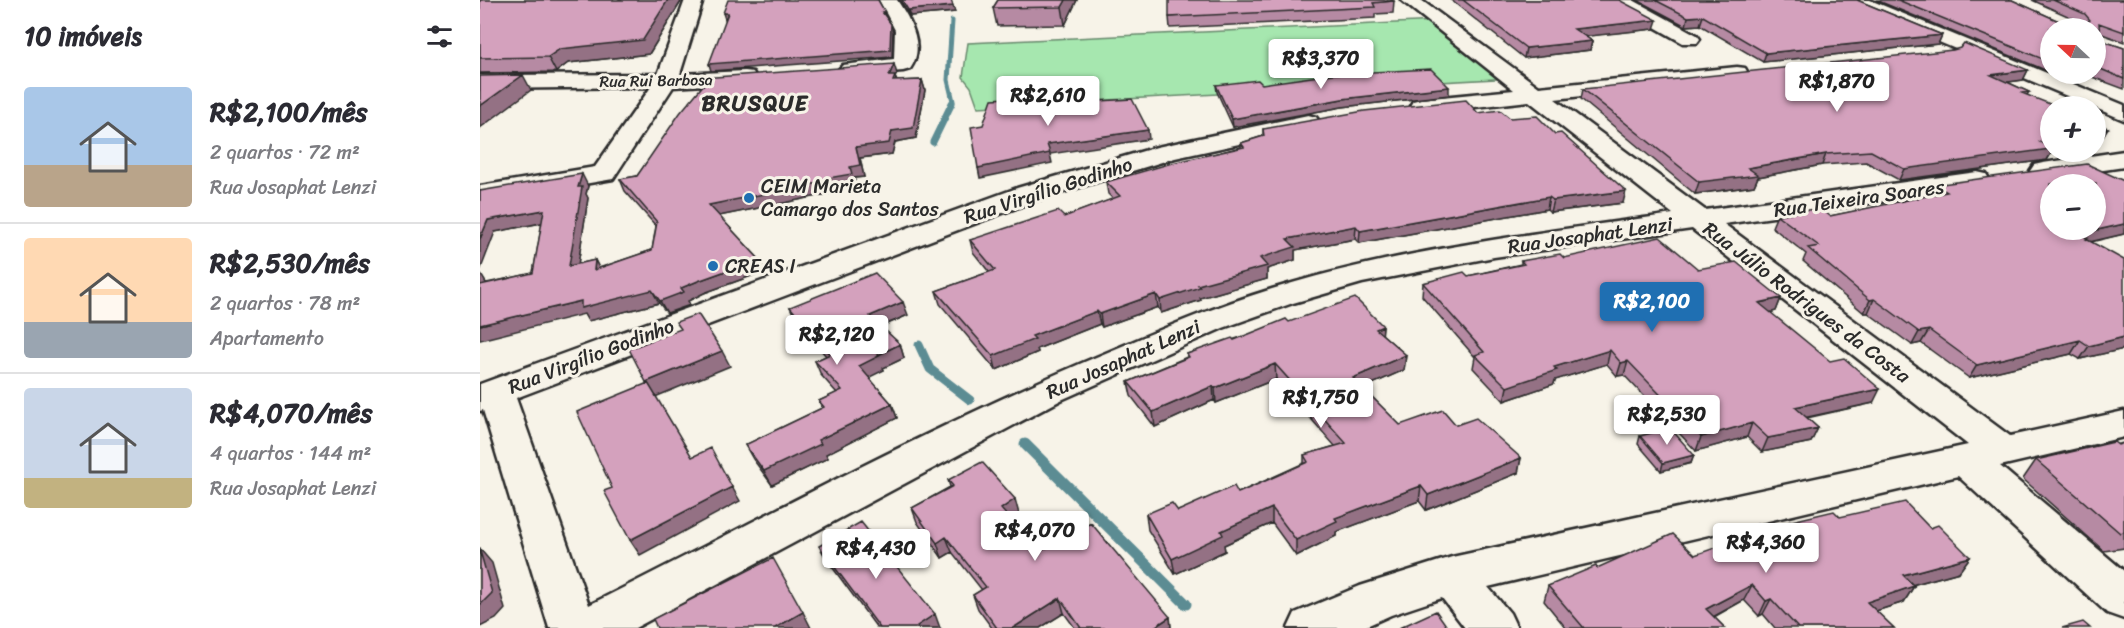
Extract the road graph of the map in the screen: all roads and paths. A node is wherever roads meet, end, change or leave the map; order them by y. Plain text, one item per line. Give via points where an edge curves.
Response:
1 (694, 0) edge
2 (888, 0) edge
3 (1410, 0) edge
4 (1620, 0) edge
5 (1831, 0) edge
6 (1855, 0) edge
7 (1690, 39) dead end
8 (1948, 51) junction
9 (1926, 54) edge
10 (833, 70) edge
11 (1759, 71) edge
12 (764, 76) edge
13 (667, 79) junction
14 (480, 82) edge
15 (1534, 94) junction
16 (2052, 96) edge
17 (1396, 109) edge
18 (2124, 113) edge
19 (1331, 118) edge
20 (2106, 120) edge
21 (2124, 128) edge
22 (2124, 159) edge
23 (480, 194) edge
24 (1701, 221) junction
25 (488, 395) edge
26 (2124, 424) edge
27 (1984, 455) junction
28 (1452, 576) junction
29 (2124, 599) edge
30 (573, 628) edge
31 (590, 628) edge
32 (1312, 628) edge
33 (1494, 628) edge

1 - 13 street
2 - 10 street via 907,32 903,65
3 - 15 street, Rua Júlio Rodrigues da Costa
4 - 7 street
5 - 8 street
6 - 18 street
8 - 9 street
8 - 16 street
11 - 15 street
12 - 13 street, Rua Rui Barbosa
13 - 14 street, Rua Rui Barbosa
13 - 23 street via 604,173
15 - 17 street
15 - 24 street, Rua Júlio Rodrigues da Costa
19 - 25 street, Rua Virgílio Godinho via 1198,144 1106,168
20 - 21 street
22 - 24 street, Rua Teixeira Soares
24 - 27 street, Rua Júlio Rodrigues da Costa
24 - 31 street, Rua Josaphat Lenzi via 1423,260 1282,296 1210,321 1048,391
25 - 30 street
26 - 27 street
27 - 28 street
27 - 29 street, Rua Júlio Rodrigues da Costa
28 - 32 street via 1377,600
28 - 33 street

